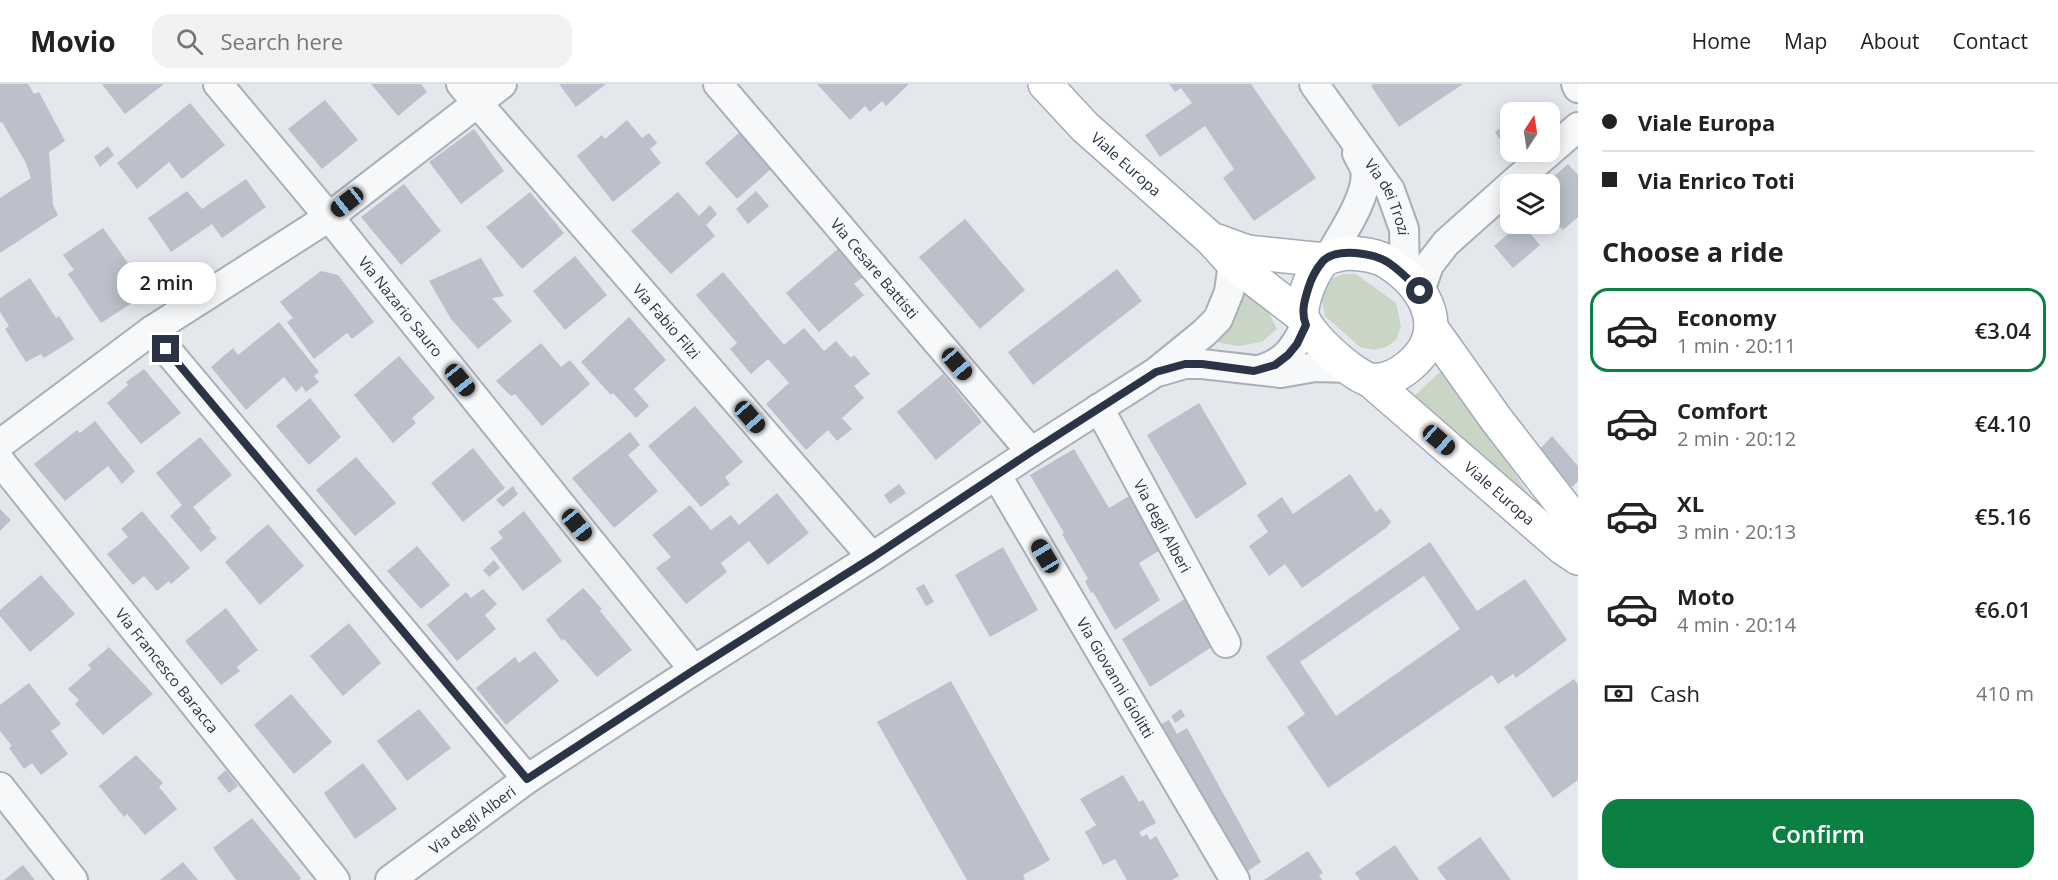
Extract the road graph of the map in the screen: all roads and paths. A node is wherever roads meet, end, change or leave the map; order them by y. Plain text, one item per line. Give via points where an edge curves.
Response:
1 (218, 84) edge
2 (502, 84) edge
3 (718, 84) edge
4 (1045, 84) edge
5 (1314, 84) edge
6 (1576, 84) edge
7 (1578, 88) edge
8 (469, 93) edge
9 (1578, 126) edge
10 (1345, 130) junction
11 (1523, 174) edge
12 (1500, 195) edge
13 (329, 217) junction
14 (1223, 251) junction
15 (1326, 259) junction
16 (1412, 283) junction
17 (1304, 320) junction
18 (1432, 329) junction
19 (151, 331) junction
20 (1254, 371) junction
21 (1156, 372) junction
22 (1360, 374) junction
23 (1099, 408) junction
24 (0, 444) edge
25 (1031, 452) junction
26 (0, 461) edge
27 (997, 476) junction
28 (1578, 525) edge
29 (873, 557) junction
30 (1578, 558) edge
31 (1227, 643) dead end
32 (694, 670) junction
33 (527, 779) junction
34 (0, 787) edge
35 (73, 880) edge
36 (336, 880) edge
37 (390, 880) edge
38 (1234, 880) edge

1 - 13 street, Via Nazario Sauro
2 - 8 street
3 - 25 street, Via Cesare Battisti
4 - 14 main road, Viale Europa via 1084,127
5 - 10 street, Via dei Trozi
6 - 7 street
8 - 13 street
8 - 29 street, Via Fabio Filzi
9 - 11 street
10 - 15 street, Via dei Trozi via 1365,169 1366,184
10 - 16 street, Via dei Trozi via 1390,190 1404,229
12 - 16 street via 1446,243
13 - 19 street
13 - 32 street, Via Nazario Sauro
14 - 15 main road, Viale Europa
14 - 17 main road, Viale Europa
14 - 21 street, Via degli Alberi via 1229,292 1218,319
15 - 16 main road, Viale Europa via 1349,253 1367,254 1387,262
15 - 17 main road via 1311,278
16 - 18 main road via 1430,312
17 - 20 street, Via degli Alberi via 1297,344 1288,355 1275,365
17 - 22 main road, Viale Europa via 1328,350
18 - 22 main road via 1425,350 1395,377
18 - 28 main road
19 - 24 street
19 - 33 street
20 - 21 street, Via degli Alberi via 1185,364
20 - 22 street, Via degli Alberi via 1281,373 1316,367
21 - 23 street, Via degli Alberi
22 - 30 main road, Viale Europa
23 - 25 street, Via degli Alberi
23 - 31 street, Via degli Alberi
25 - 27 street, Via degli Alberi
26 - 36 street, Via Francesco Baracca
27 - 29 street, Via degli Alberi
27 - 38 street, Via Giovanni Giolitti
29 - 32 street, Via degli Alberi
32 - 33 street, Via degli Alberi
33 - 37 street, Via degli Alberi
34 - 35 street

